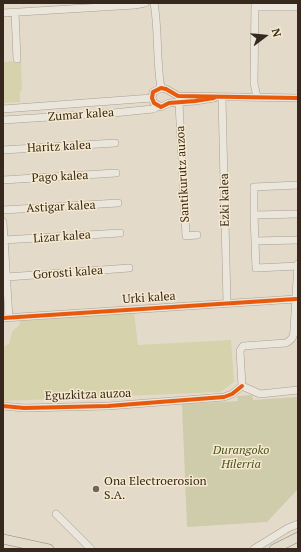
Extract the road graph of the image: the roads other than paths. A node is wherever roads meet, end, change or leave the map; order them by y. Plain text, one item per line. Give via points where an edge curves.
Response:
1 (145, 3) edge
2 (154, 3) edge
3 (94, 5) edge
4 (255, 5) edge
5 (298, 7) edge
6 (15, 12) junction
7 (3, 13) edge
8 (18, 59) dead end
9 (161, 88) junction
10 (169, 92) junction
11 (257, 97) junction
12 (152, 98) junction
13 (214, 98) junction
14 (222, 98) junction
15 (298, 98) edge
16 (169, 103) junction
17 (179, 103) junction
18 (159, 106) junction
19 (3, 109) edge
20 (3, 120) edge
21 (115, 144) dead end
22 (3, 150) edge
23 (116, 173) dead end
24 (3, 180) edge
25 (298, 185) edge
26 (118, 203) dead end
27 (3, 210) edge
28 (298, 214) edge
29 (254, 215) junction
30 (3, 222) edge
31 (120, 233) dead end
32 (196, 235) dead end
33 (4, 240) junction
34 (298, 240) edge
35 (255, 241) junction
36 (298, 265) edge
37 (129, 268) dead end
38 (7, 277) junction
39 (296, 299) junction
40 (227, 303) junction
41 (6, 318) edge
42 (242, 386) junction
43 (298, 390) edge
44 (3, 406) edge
45 (56, 514) dead end
46 (298, 524) edge
47 (298, 537) edge
48 (3, 539) edge
49 (49, 549) edge
50 (91, 549) edge
51 (254, 549) edge
52 (274, 549) edge

1 - 3 street
2 - 9 street
3 - 6 street
4 - 5 street
4 - 11 street via 254,83
6 - 7 street
6 - 8 street
9 - 10 street
9 - 12 street via 153,92
10 - 13 street via 178,96
10 - 16 street
11 - 14 street
11 - 15 street
12 - 18 street
12 - 19 street
13 - 14 street
13 - 17 street
14 - 40 street, Ezki kalea
16 - 17 street
16 - 18 street
17 - 32 street, Santikurutz auzoa via 186,236
18 - 20 street, Zumar kalea via 153,109 113,113
21 - 22 street, Haritz kalea
23 - 24 street, Pago kalea
25 - 29 street via 254,186
26 - 27 street, Astigar kalea
28 - 29 street
29 - 35 street
30 - 33 street
31 - 33 street, Lizar kalea
33 - 38 street
34 - 35 street
35 - 36 street via 256,268
36 - 39 street
37 - 38 street, Gorosti kalea
38 - 41 street
39 - 40 street, Urki kalea
39 - 42 street via 294,336 291,340 286,343 244,346 240,351
40 - 41 street, Urki kalea
42 - 43 street via 260,394
42 - 44 street, Eguzkitza auzoa via 224,397 108,406
45 - 50 street
46 - 51 street
47 - 52 main road
48 - 49 main road

